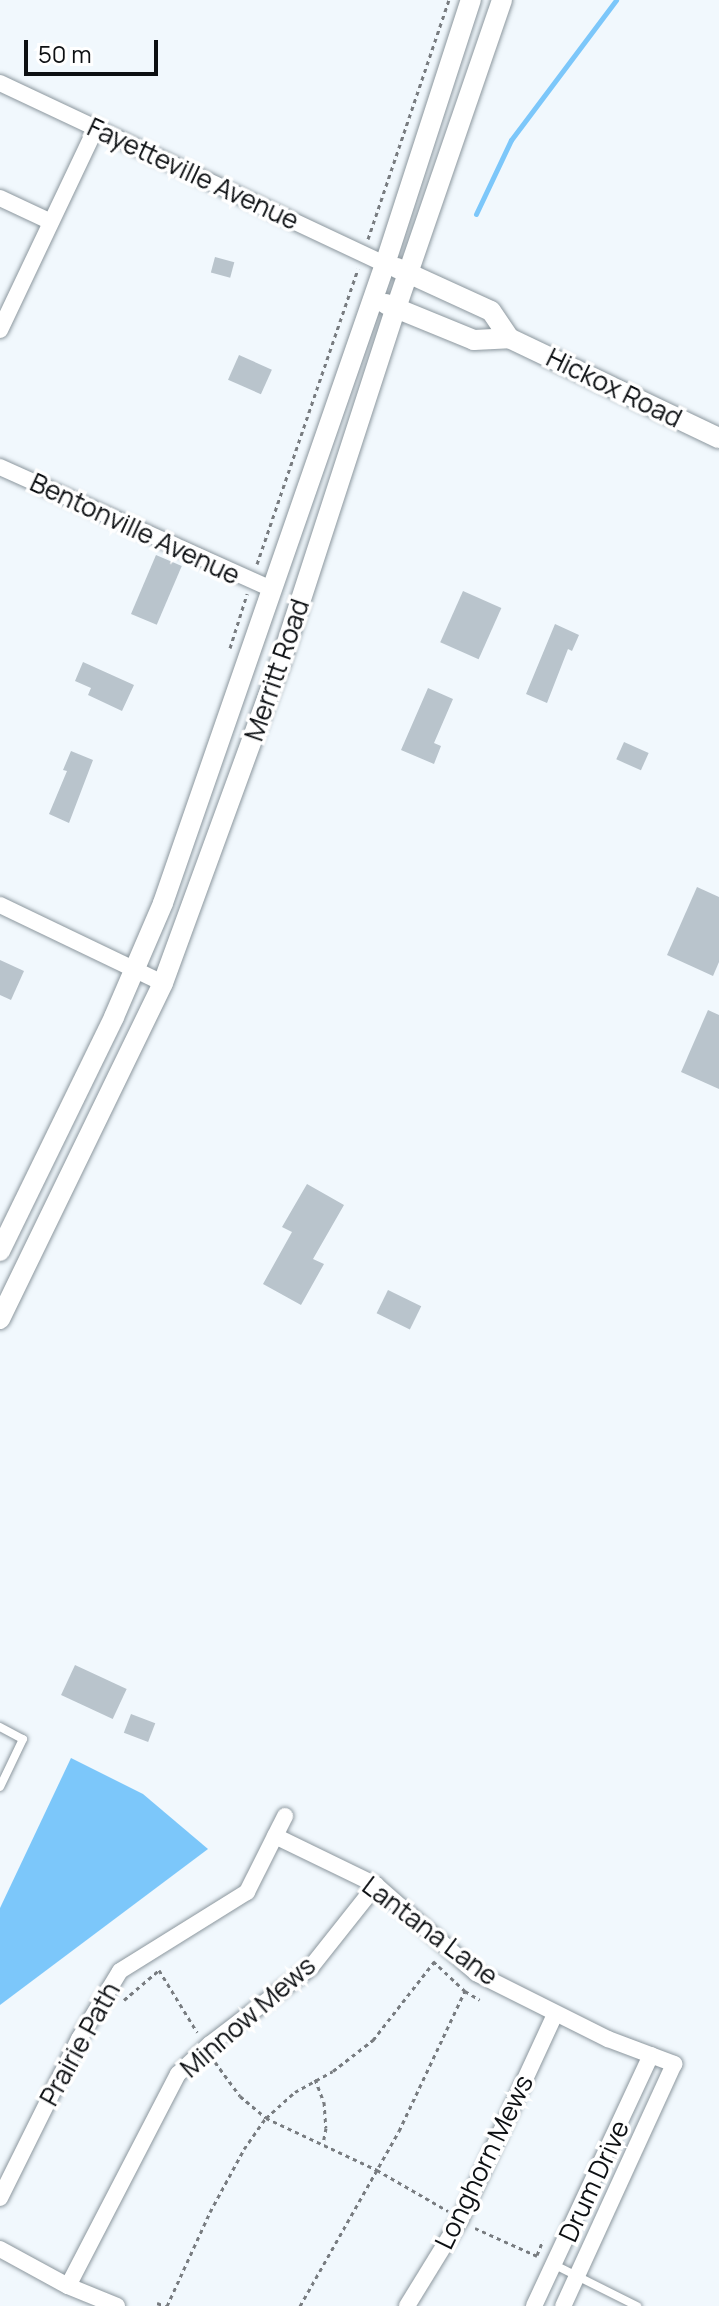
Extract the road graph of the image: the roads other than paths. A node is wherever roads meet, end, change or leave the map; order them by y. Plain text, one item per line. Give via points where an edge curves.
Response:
1 (471, 0) edge
2 (502, 0) edge
3 (0, 83) edge
4 (96, 128) junction
5 (0, 198) edge
6 (51, 222) junction
7 (385, 264) junction
8 (409, 273) junction
9 (371, 298) junction
10 (396, 308) junction
11 (0, 330) edge
12 (509, 338) junction
13 (719, 438) edge
14 (0, 467) edge
15 (271, 589) junction
16 (0, 905) edge
17 (136, 969) junction
18 (163, 983) junction
19 (0, 1251) edge
20 (0, 1319) edge
21 (0, 1727) edge
22 (0, 1787) edge
23 (285, 1816) dead end
24 (275, 1836) junction
25 (376, 1885) junction
26 (555, 2014) junction
27 (651, 2055) junction
28 (674, 2064) joint
29 (0, 2198) edge
30 (0, 2249) edge
31 (555, 2265) junction
32 (579, 2277) junction
33 (68, 2286) junction
34 (117, 2306) edge
35 (407, 2306) edge
36 (534, 2306) edge
37 (563, 2306) edge
38 (637, 2306) edge

1 - 7 street, Merritt Road
2 - 8 street, Merritt Road
3 - 4 street, Fayetteville Avenue
4 - 6 street
4 - 7 street, Fayetteville Avenue
5 - 6 street
6 - 11 street
7 - 8 street, Hickox Road
7 - 9 street, Merritt Road
8 - 10 street, Merritt Road
8 - 12 street, Hickox Road via 491,311
9 - 10 street, Hickox Road
9 - 15 street, Merritt Road
10 - 12 street, Hickox Road via 474,340
10 - 18 street, Merritt Road via 280,664
12 - 13 street, Hickox Road
14 - 15 street, Bentonville Avenue
15 - 17 street, Merritt Road
16 - 17 street
17 - 18 street
17 - 19 street, Merritt Road
18 - 20 street, Merritt Road
21 - 22 lane via 23,1739
23 - 24 street, Prairie Path
24 - 25 street, Lantana Lane
24 - 29 street, Prairie Path via 247,1892 120,1971 79,2039
25 - 26 street, Lantana Lane via 476,1973
25 - 33 street, Minnow Mews via 311,1967 178,2074
26 - 27 street, Lantana Lane
26 - 35 street, Longhorn Mews via 460,2220
27 - 28 street, Lantana Lane
27 - 31 street, Drum Drive
28 - 32 street, Drum Drive
30 - 33 street
31 - 32 lane
31 - 36 street, Drum Drive
32 - 37 street, Drum Drive
32 - 38 lane
33 - 34 street

